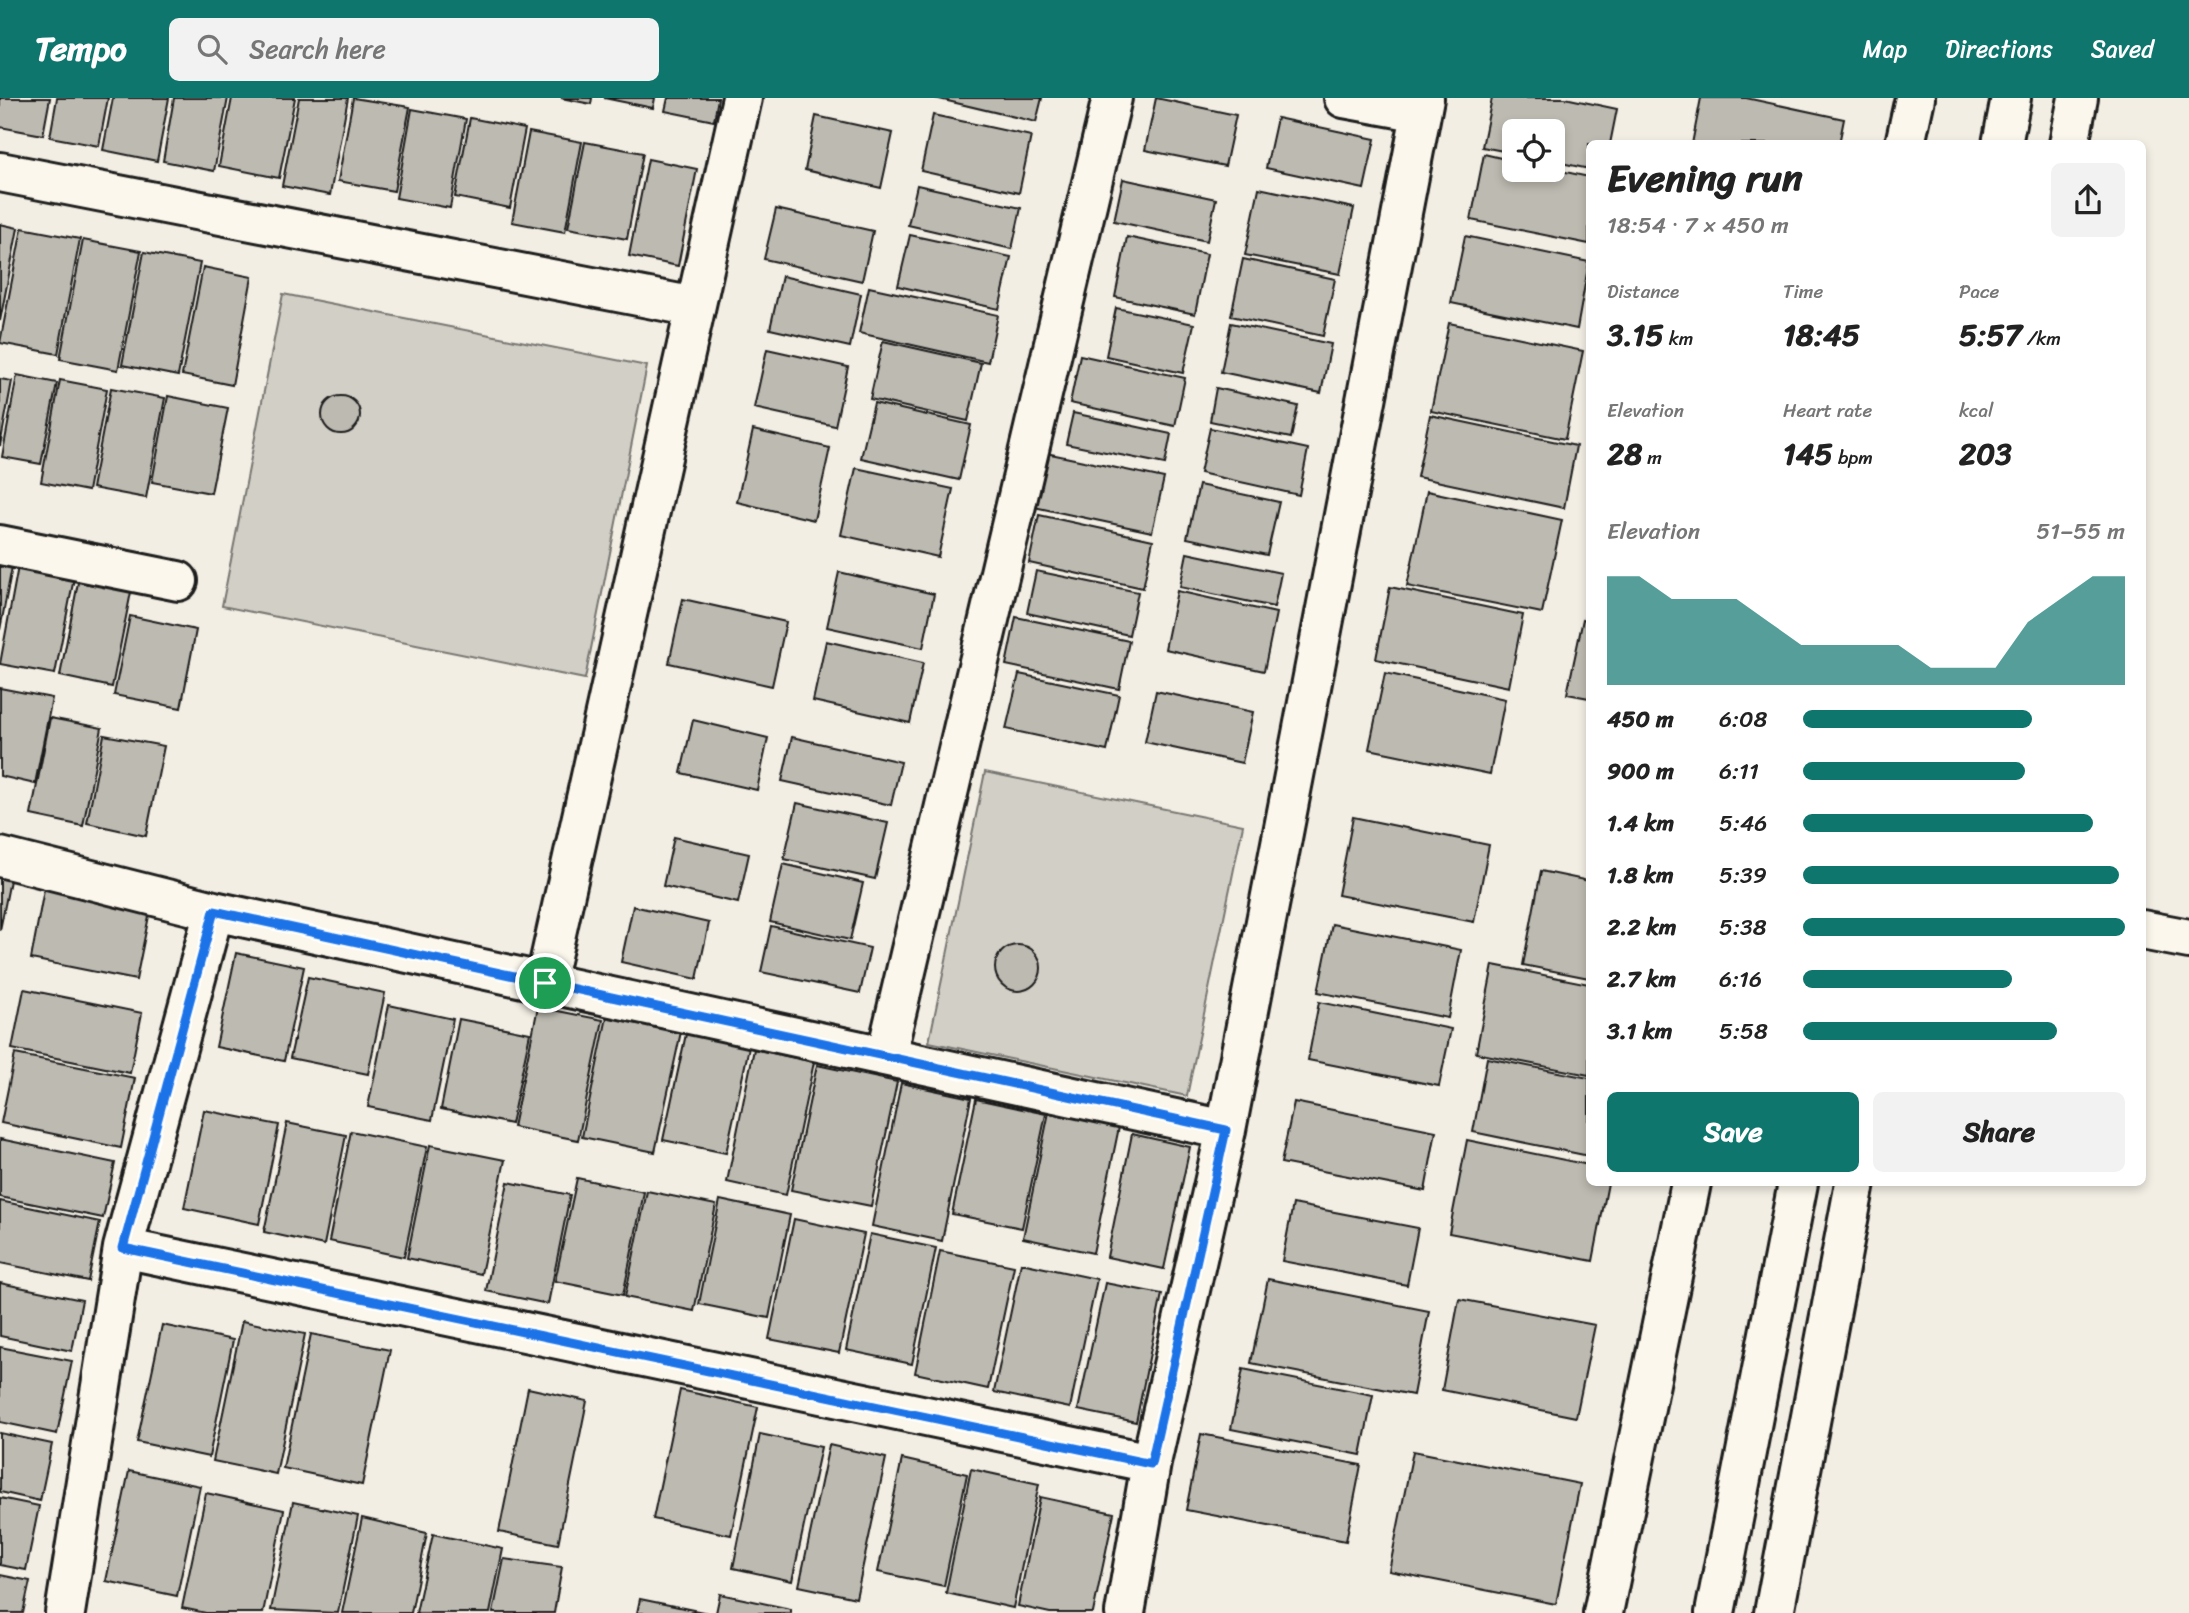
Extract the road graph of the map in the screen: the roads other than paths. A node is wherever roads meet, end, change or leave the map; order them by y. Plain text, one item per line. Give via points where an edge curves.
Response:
1 (742, 98) edge
2 (1112, 98) edge
3 (1344, 98) edge
4 (1915, 98) edge
5 (2011, 98) edge
6 (2078, 98) edge
7 (1423, 105) edge
8 (1906, 140) edge
9 (2003, 140) edge
10 (2070, 140) edge
11 (0, 172) edge
12 (695, 307) junction
13 (0, 545) edge
14 (178, 581) dead end
15 (0, 857) edge
16 (214, 911) junction
17 (2146, 931) edge
18 (2189, 939) edge
19 (545, 983) junction
20 (886, 1056) junction
21 (1226, 1130) junction
22 (1690, 1186) edge
23 (1797, 1186) edge
24 (1854, 1186) edge
25 (123, 1248) junction
26 (1151, 1464) junction
27 (65, 1613) edge
28 (1125, 1613) edge
29 (1603, 1613) edge
30 (1715, 1613) edge
31 (1774, 1613) edge

1 - 12 street
2 - 20 street
3 - 7 street
4 - 8 street
5 - 9 street
6 - 10 street
7 - 21 street
11 - 12 street
12 - 19 street
13 - 14 street
15 - 16 street
16 - 19 street
16 - 25 street
17 - 18 street
19 - 20 street
20 - 21 street
21 - 26 street
22 - 29 street
23 - 30 street
24 - 31 street
25 - 26 street
25 - 27 street
26 - 28 street

